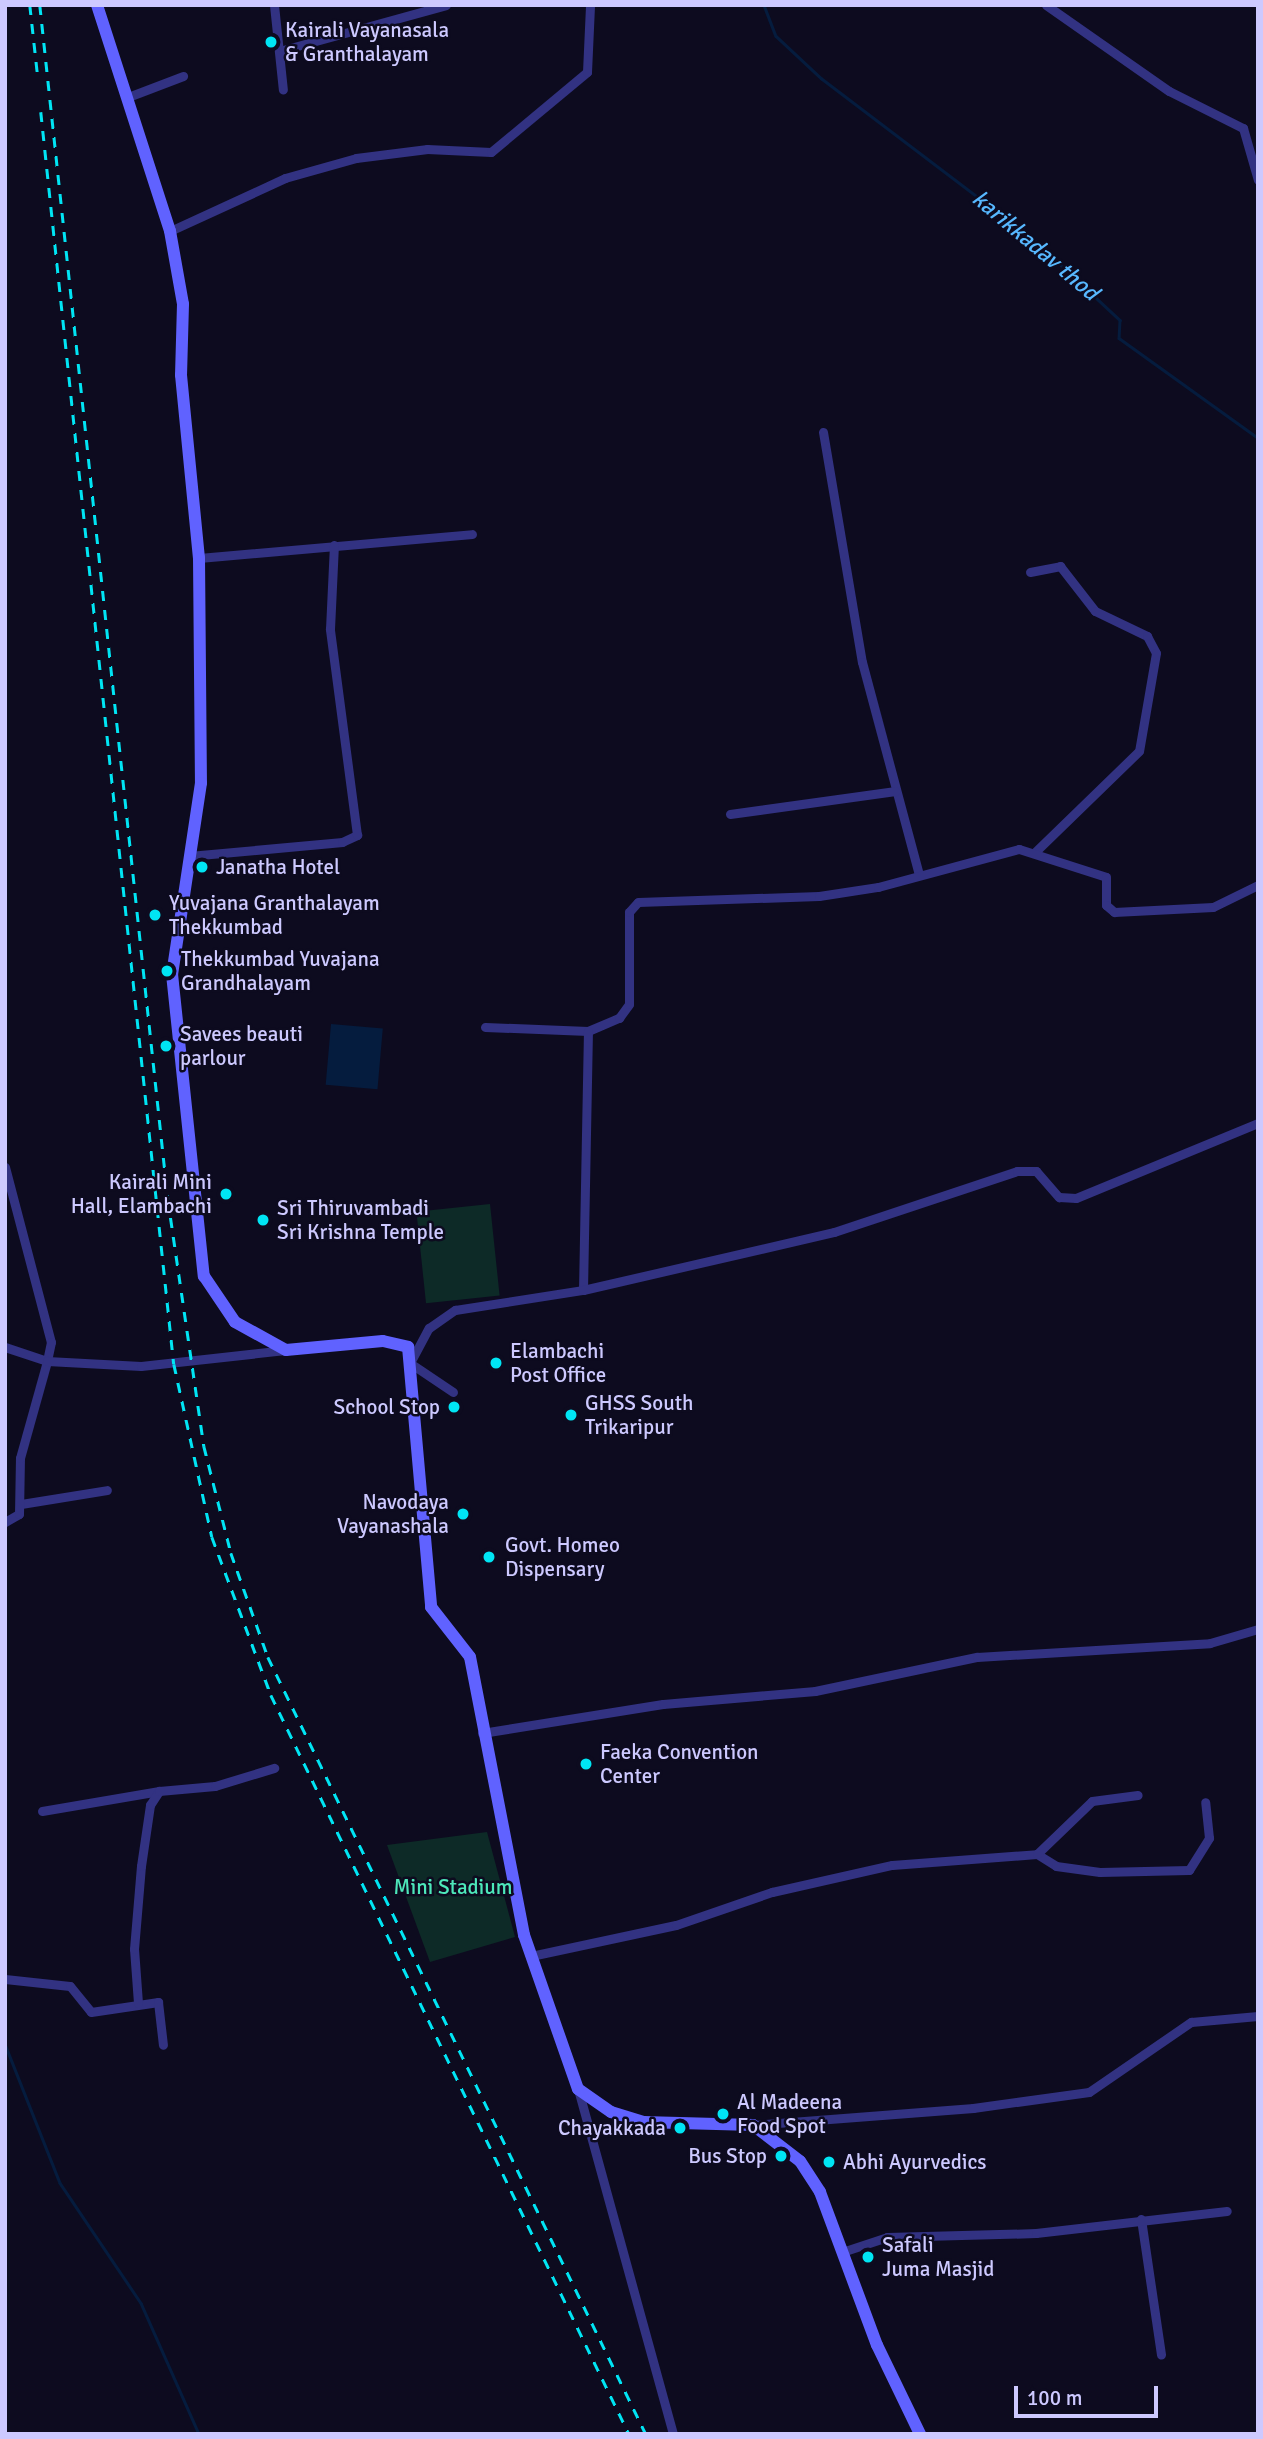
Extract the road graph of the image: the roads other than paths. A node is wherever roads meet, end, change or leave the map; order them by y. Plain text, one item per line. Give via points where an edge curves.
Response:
1 (97, 5) edge
2 (274, 5) edge
3 (446, 5) edge
4 (590, 5) edge
5 (1046, 5) edge
6 (283, 50) junction
7 (183, 76) dead end
8 (284, 90) dead end
9 (128, 97) junction
10 (1258, 180) edge
11 (170, 230) junction
12 (823, 432) dead end
13 (472, 534) dead end
14 (334, 545) junction
15 (199, 558) junction
16 (1030, 572) dead end
17 (895, 791) junction
18 (730, 814) dead end
19 (1035, 852) junction
20 (188, 856) junction
21 (919, 875) junction
22 (1258, 885) edge
23 (485, 1027) dead end
24 (588, 1031) junction
25 (1258, 1123) edge
26 (5, 1167) edge
27 (583, 1290) junction
28 (5, 1347) edge
29 (286, 1350) junction
30 (47, 1360) junction
31 (410, 1363) junction
32 (453, 1392) dead end
33 (107, 1490) dead end
34 (21, 1504) junction
35 (5, 1522) edge
36 (1258, 1629) edge
37 (482, 1733) junction
38 (274, 1768) dead end
39 (159, 1791) junction
40 (1139, 1795) dead end
41 (1205, 1802) dead end
42 (42, 1811) dead end
43 (1037, 1854) junction
44 (531, 1956) junction
45 (5, 1979) edge
46 (138, 2003) junction
47 (1258, 2016) edge
48 (163, 2045) dead end
49 (578, 2089) junction
50 (753, 2125) junction
51 (1227, 2211) dead end
52 (1141, 2219) junction
53 (842, 2252) junction
54 (1161, 2355) dead end
55 (673, 2434) edge
56 (920, 2434) edge

1 - 9 main road
2 - 6 street
3 - 6 street
4 - 11 street via 587,72 491,152 427,149 356,158 285,178
5 - 10 street via 1169,91 1243,128
6 - 8 street
7 - 9 street
9 - 11 main road
11 - 15 main road via 183,304 181,375
12 - 17 street via 862,662
13 - 14 street
14 - 15 street
14 - 20 street via 330,629 357,835 342,842
15 - 20 main road via 201,783
16 - 19 street via 1059,566 1095,611 1147,636 1156,653 1139,751
17 - 18 street
17 - 21 street
19 - 21 street via 1019,849
19 - 22 street via 1106,877 1106,905 1114,912 1213,908
20 - 29 main road via 172,974 204,1276 235,1322
21 - 24 street via 819,896 638,902 629,912 629,1004 619,1018
23 - 24 street
24 - 27 street
25 - 27 street via 1076,1198 1059,1197 1036,1171 1017,1171 834,1232
26 - 30 street via 19,1238 50,1323
27 - 31 street via 455,1310 429,1328
28 - 30 street
29 - 30 street via 141,1366
29 - 31 main road via 399,1342 408,1347
30 - 34 street via 20,1458
31 - 32 street
31 - 37 main road via 431,1607 470,1657
33 - 34 street
34 - 35 street via 19,1514
36 - 37 street via 1210,1643 977,1657 815,1691 663,1704
37 - 44 main road
38 - 39 street via 215,1786
39 - 42 street
39 - 46 street via 150,1805 141,1866 134,1949
40 - 43 street via 1092,1801
41 - 43 street via 1209,1838 1189,1870 1100,1872 1056,1866
43 - 44 street via 892,1865 772,1892 676,1925
44 - 49 main road
45 - 46 street via 70,1986 91,2012
46 - 48 street via 158,2002
47 - 50 street via 1191,2022 1089,2092 973,2108
49 - 50 main road via 604,2109 643,2122
49 - 55 street
50 - 53 main road via 800,2161 820,2192
51 - 52 street
52 - 53 street via 1037,2233 887,2237
52 - 54 street
53 - 56 main road via 877,2345

